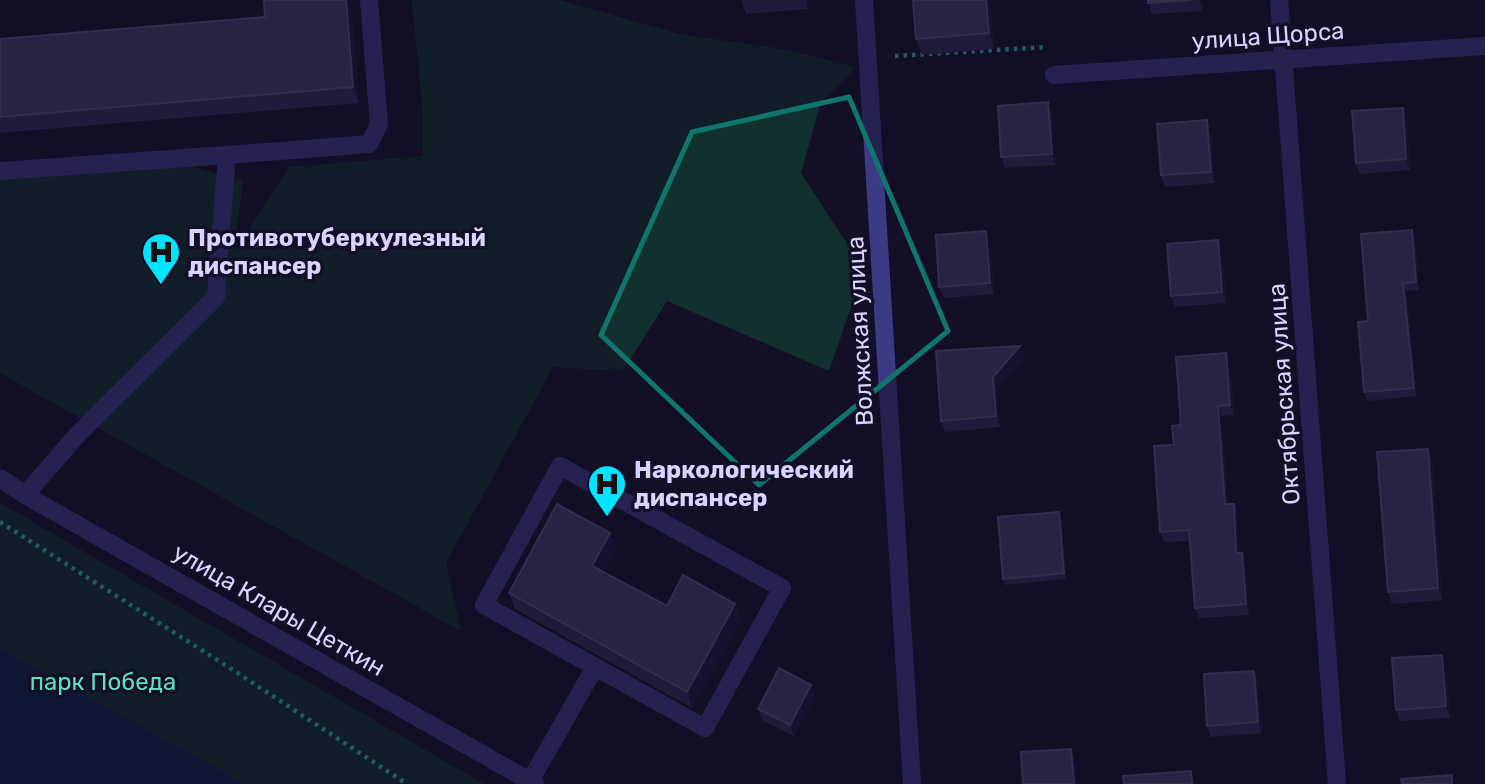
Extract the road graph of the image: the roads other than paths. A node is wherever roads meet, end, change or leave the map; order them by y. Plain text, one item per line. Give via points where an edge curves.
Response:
1 (369, 0) edge
2 (864, 0) edge
3 (1279, 0) edge
4 (1485, 46) edge
5 (1283, 59) junction
6 (1054, 75) road end
7 (227, 155) junction
8 (0, 171) edge
9 (0, 478) edge
10 (25, 495) junction
11 (595, 667) junction
12 (532, 782) edge
13 (912, 784) edge
14 (1337, 784) edge

1 - 7 street via 379,124 369,144
2 - 13 street, Волжская улица
3 - 5 street, Октябрьская улица
4 - 5 street, улица Щорса
5 - 6 street, улица Щорса
5 - 14 street, Октябрьская улица
7 - 8 street
7 - 10 street via 216,297 78,434
9 - 10 street, улица Клары Цеткин
10 - 12 street, улица Клары Цеткин
11 - 11 street via 705,728 782,588 560,466 484,604
11 - 12 street

